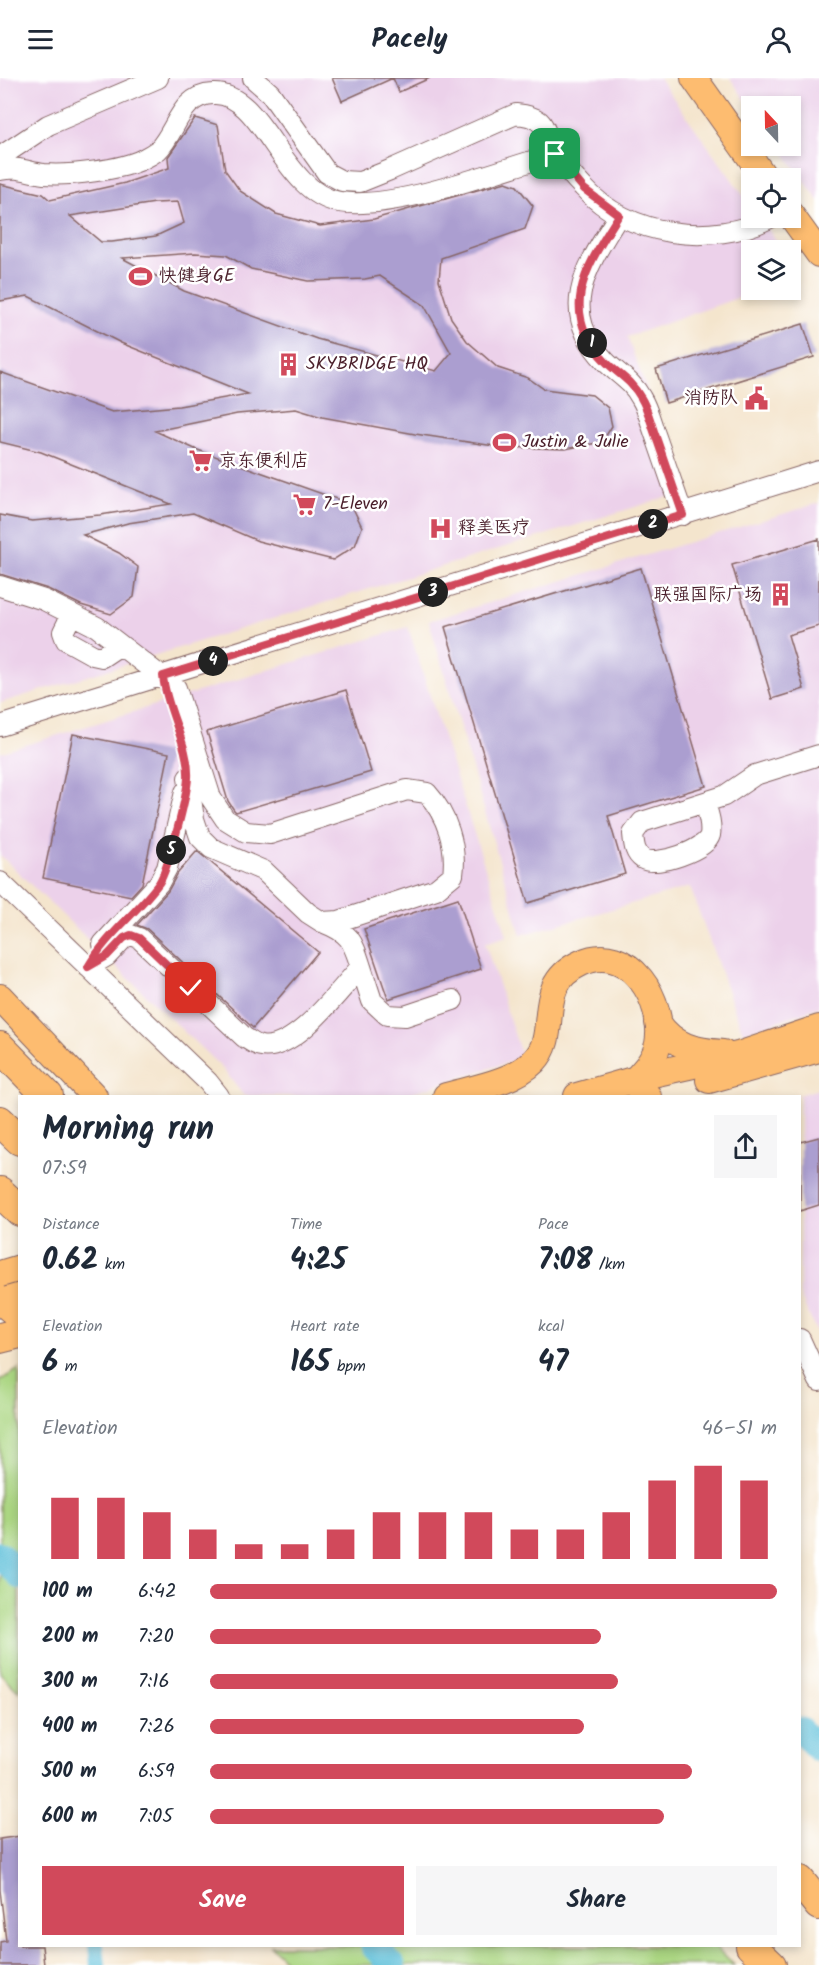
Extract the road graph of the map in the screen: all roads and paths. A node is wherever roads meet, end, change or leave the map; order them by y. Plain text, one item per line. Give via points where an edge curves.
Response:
1 (158, 78) edge
2 (253, 78) edge
3 (694, 78) edge
4 (23, 140) junction
5 (555, 154) junction
6 (313, 155) junction
7 (0, 157) edge
8 (29, 168) junction
9 (758, 168) edge
10 (290, 169) junction
11 (0, 170) edge
12 (390, 170) junction
13 (401, 199) junction
14 (619, 215) junction
15 (749, 228) edge
16 (800, 228) edge
17 (819, 254) edge
18 (819, 471) edge
19 (683, 515) junction
20 (0, 586) edge
21 (72, 614) junction
22 (120, 645) junction
23 (163, 676) junction
24 (0, 726) edge
25 (819, 755) edge
26 (188, 778) junction
27 (705, 803) dead end
28 (0, 882) edge
29 (322, 922) junction
30 (88, 967) junction
31 (361, 967) junction
32 (0, 997) edge
33 (453, 1000) dead end
34 (658, 1023) junction
35 (819, 1028) edge
36 (0, 1047) edge
37 (819, 1049) edge
38 (741, 1063) junction
39 (640, 1092) edge
40 (47, 1095) edge
41 (93, 1095) edge
42 (218, 1095) edge
43 (449, 1095) edge
44 (581, 1095) edge
45 (720, 1095) edge
46 (0, 1121) edge
47 (18, 1138) edge
48 (0, 1192) edge
49 (18, 1209) edge
50 (0, 1262) edge
51 (18, 1273) edge
52 (9, 1293) edge
53 (18, 1333) edge
54 (0, 1336) edge
55 (801, 1341) edge
56 (815, 1372) edge
57 (801, 1882) edge
58 (801, 1902) edge
59 (819, 1905) edge
60 (819, 1922) edge
61 (752, 1947) edge
62 (772, 1947) edge
63 (771, 1965) edge
64 (789, 1965) edge

1 - 4 street via 48,125
2 - 6 street via 270,93
3 - 9 main road
4 - 7 street
4 - 8 street
5 - 12 street via 545,126 533,115 516,114
5 - 13 street
5 - 14 street via 584,189
6 - 10 street
6 - 12 street via 327,173 342,181 360,182
8 - 10 street via 43,174 66,174 140,161 158,150 192,101 212,94 231,96 249,111
8 - 11 street
10 - 13 street via 311,188 337,202
12 - 13 street
14 - 15 street via 657,230 706,235
14 - 19 street via 588,264 579,290 579,313 595,348 606,363 628,378 642,399
16 - 17 main road
18 - 19 street
19 - 23 street
20 - 21 street
21 - 22 street via 98,627
21 - 22 street via 63,632 66,640 102,657
22 - 23 street
23 - 24 street
23 - 26 street via 187,761
23 - 29 street via 176,688 211,798 225,819 246,832 270,834 407,790 427,793 440,807 456,855 453,875 436,889 339,921
25 - 27 street via 755,775 724,796
26 - 29 street via 200,837 211,848 264,872
26 - 30 street via 163,875
28 - 30 street
29 - 31 street via 342,929 353,941
30 - 31 street via 107,956 124,938 139,938 244,1037 261,1046 281,1044 300,1032
30 - 42 street
31 - 33 street via 372,1001 387,1015 405,1016
32 - 41 main road
34 - 38 main road via 684,1046
34 - 39 main road via 655,1053
34 - 43 main road via 647,989 632,969 608,960 582,962 564,975 552,994 545,1045 535,1060 514,1075
35 - 38 main road
36 - 40 highway
37 - 38 main road
38 - 39 main road
38 - 45 main road
39 - 44 main road
46 - 47 highway
48 - 49 highway
50 - 52 highway
51 - 52 main road, bridge
52 - 54 main road via 5,1327
53 - 54 highway
55 - 56 street
57 - 59 highway
58 - 60 highway
61 - 63 highway
62 - 64 highway

